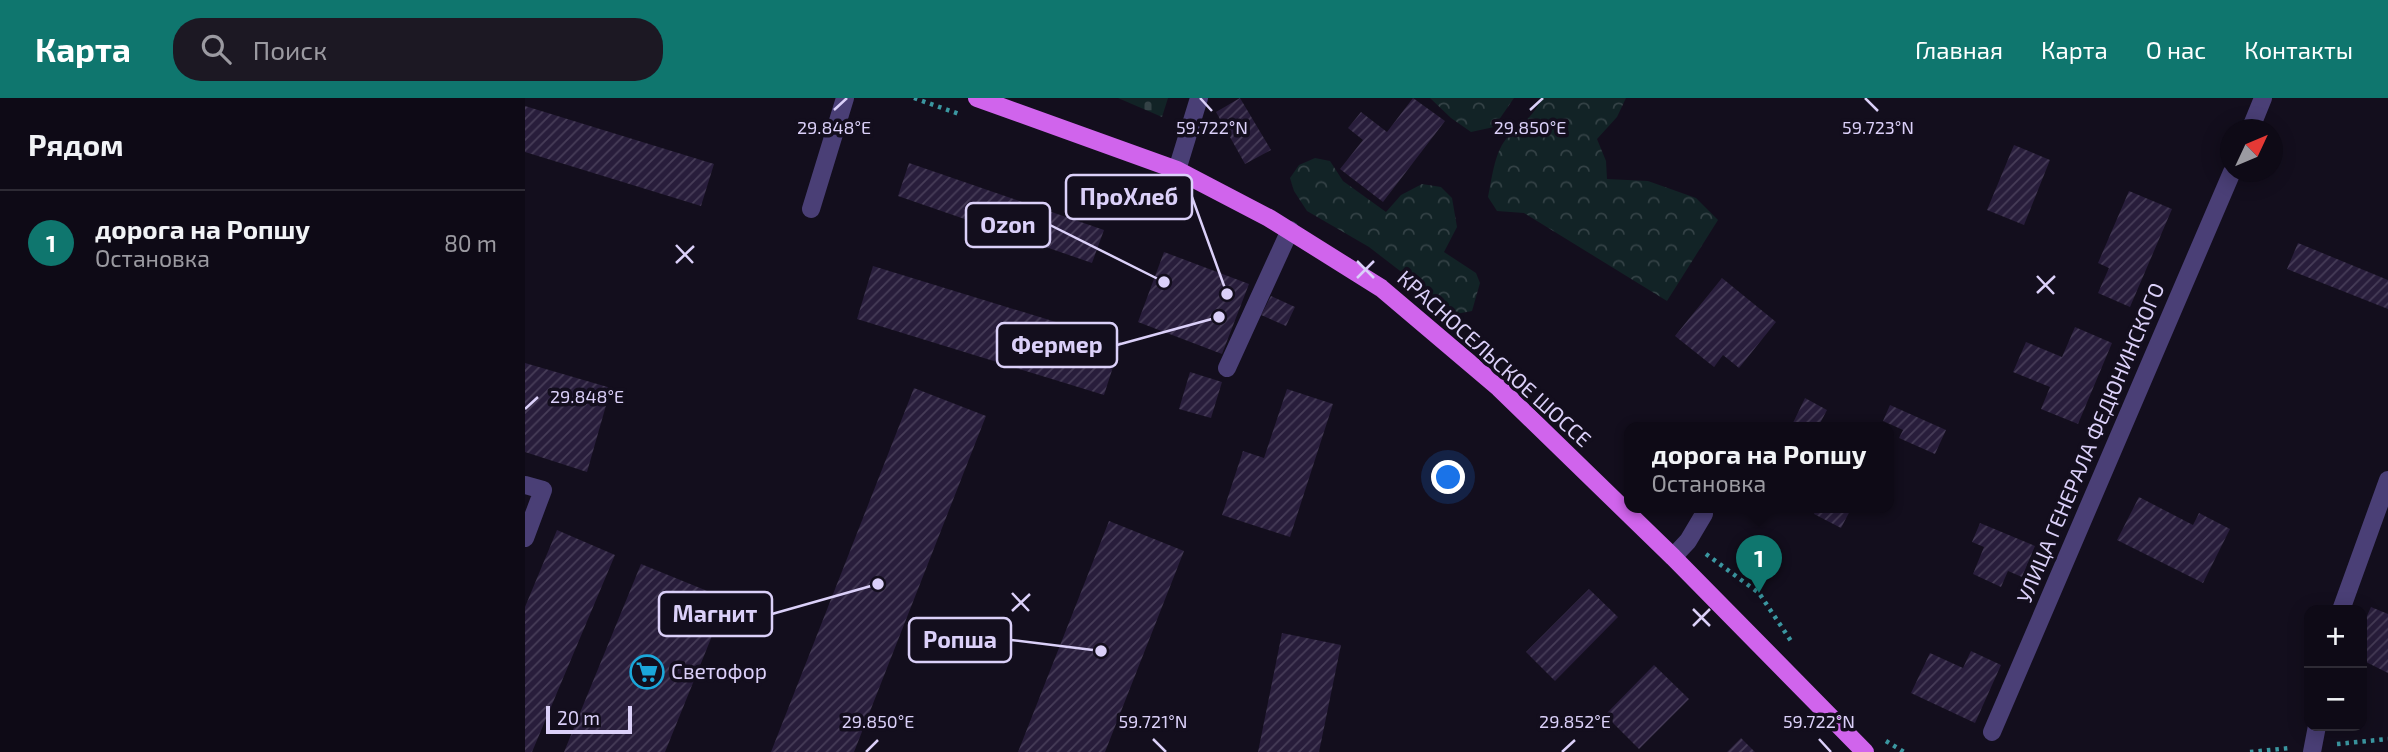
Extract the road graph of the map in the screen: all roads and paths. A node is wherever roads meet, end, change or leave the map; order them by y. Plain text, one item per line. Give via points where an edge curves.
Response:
1 (845, 98) edge
2 (914, 98) edge
3 (977, 98) edge
4 (1199, 98) edge
5 (2263, 98) edge
6 (967, 117) dead end
7 (2254, 119) edge
8 (1177, 170) junction
9 (2228, 182) edge
10 (811, 209) dead end
11 (1290, 230) junction
12 (1227, 368) dead end
13 (2388, 480) edge
14 (525, 485) edge
15 (1624, 510) edge
16 (1627, 513) edge
17 (1704, 514) dead end
18 (525, 538) edge
19 (1673, 557) junction
20 (2343, 605) edge
21 (2316, 731) edge
22 (1992, 732) dead end
23 (1865, 752) edge
24 (2312, 752) edge

1 - 10 street
2 - 6 path
3 - 8 main road, КРАСНОСЕЛЬСКОЕ ШОССЕ
4 - 8 street
5 - 7 street
8 - 11 main road, КРАСНОСЕЛЬСКОЕ ШОССЕ
9 - 22 street, УЛИЦА ГЕНЕРАЛА ФЕДЮНИНСКОГО
11 - 12 street
11 - 15 main road, КРАСНОСЕЛЬСКОЕ ШОССЕ via 1381,288 1489,380
13 - 20 street
14 - 18 street via 543,490
16 - 19 main road, КРАСНОСЕЛЬСКОЕ ШОССЕ
17 - 19 street
19 - 23 main road, КРАСНОСЕЛЬСКОЕ ШОССЕ
21 - 24 street

